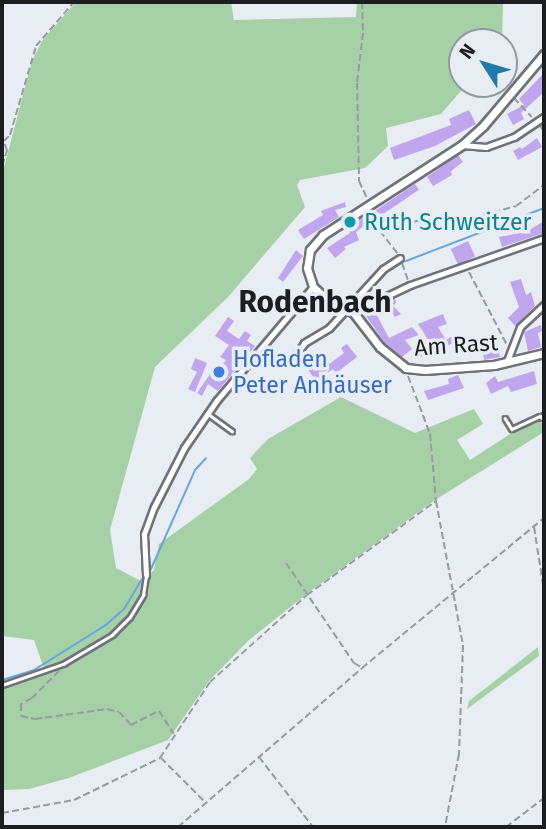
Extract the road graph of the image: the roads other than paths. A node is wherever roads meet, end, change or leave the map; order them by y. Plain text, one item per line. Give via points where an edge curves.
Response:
1 (544, 54) edge
2 (544, 117) edge
3 (463, 145) junction
4 (544, 238) edge
5 (400, 258) road end
6 (313, 287) junction
7 (544, 305) edge
8 (350, 310) junction
9 (544, 353) edge
10 (508, 361) junction
11 (290, 364) dead end
12 (207, 413) junction
13 (543, 416) edge
14 (505, 418) dead end
15 (232, 431) dead end
16 (146, 575) joint
17 (2, 685) edge

1 - 3 street
2 - 3 street via 514,137 486,147
3 - 6 street via 323,235 310,250 307,268
4 - 8 street
5 - 8 street via 383,269
6 - 8 street, Am Rast
6 - 12 street
7 - 10 street via 520,327
8 - 10 street, Am Rast via 380,347 406,368 446,369
8 - 11 street via 304,343
9 - 10 street, Am Rast
12 - 15 lane
12 - 16 street via 154,507 145,534
13 - 14 lane via 535,415 512,429
16 - 17 lane via 143,595 113,635 63,664

